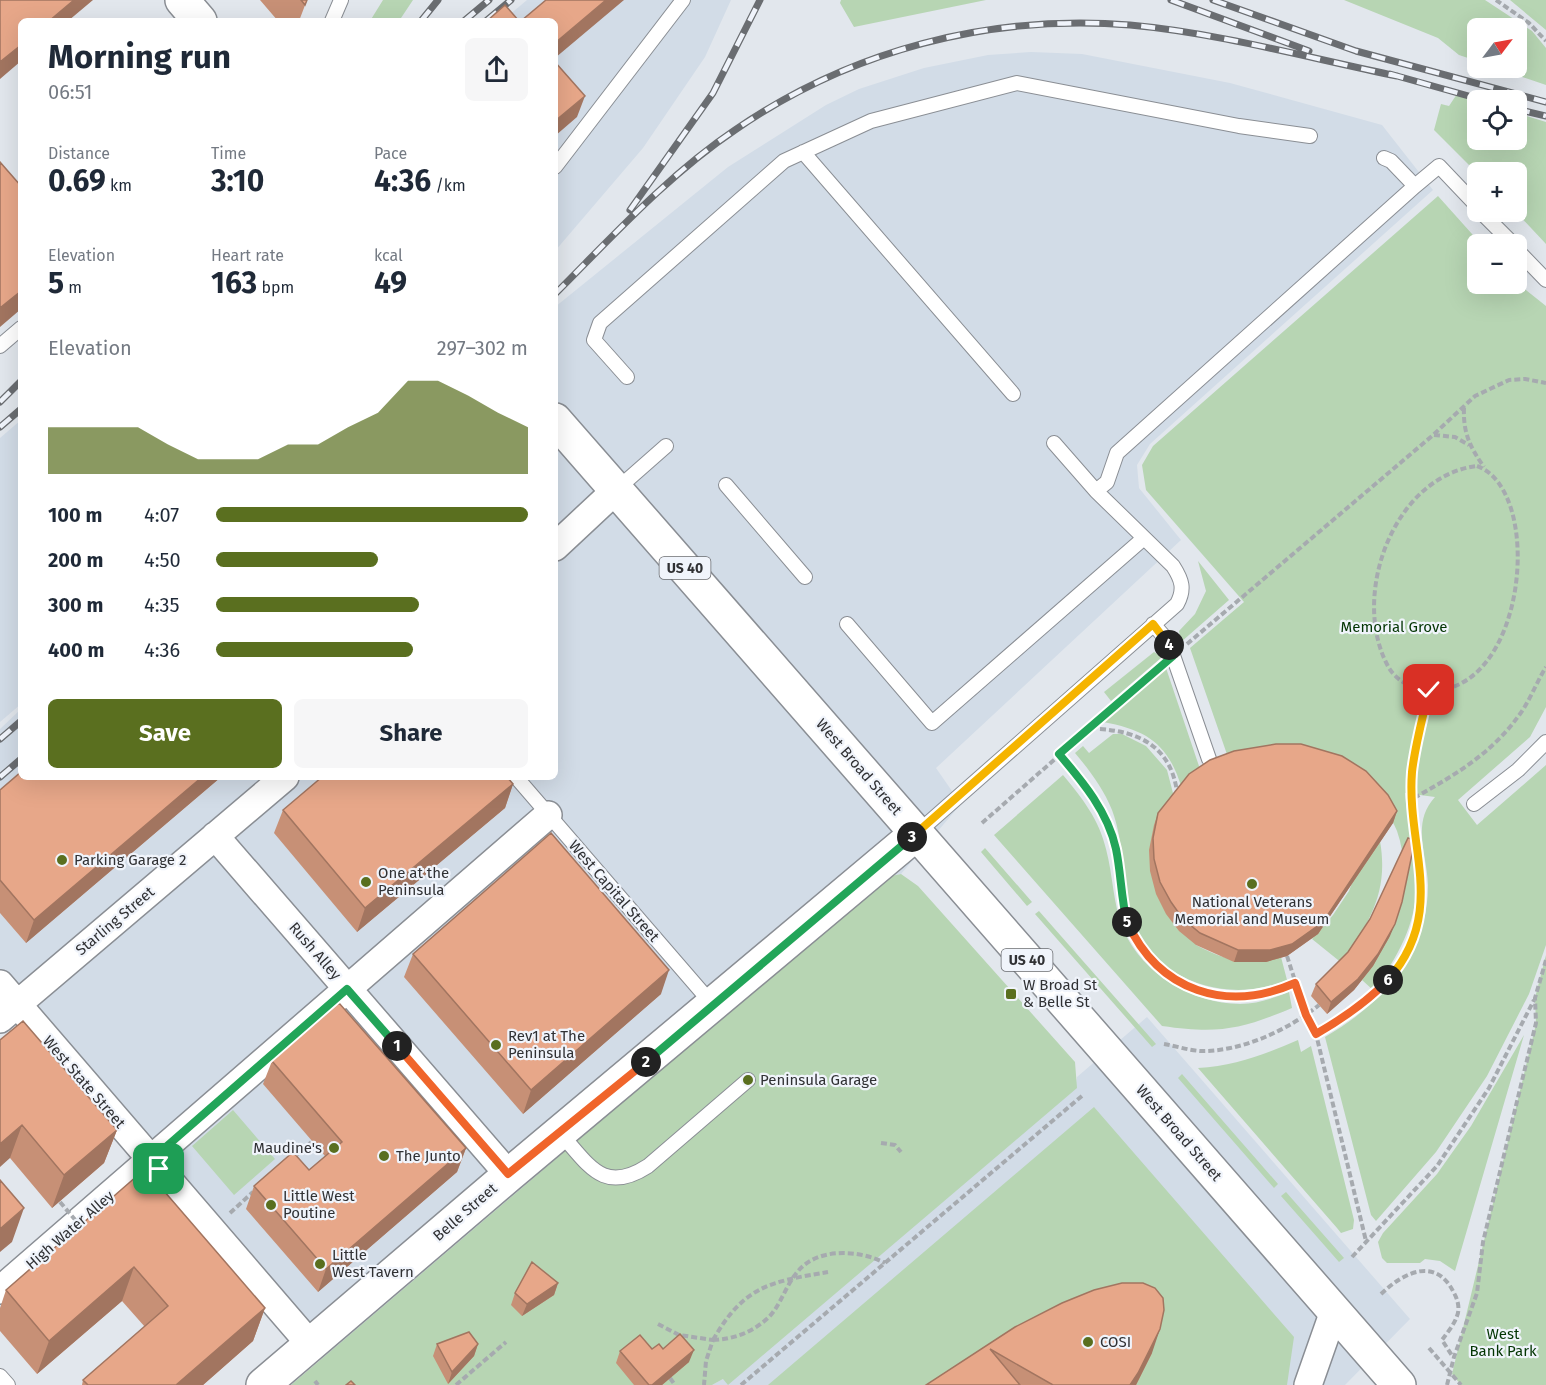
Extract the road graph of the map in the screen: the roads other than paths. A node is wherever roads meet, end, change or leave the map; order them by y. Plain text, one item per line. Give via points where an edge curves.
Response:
1 (182, 0) edge
2 (340, 0) edge
3 (683, 0) edge
4 (197, 18) edge
5 (333, 18) edge
6 (1310, 136) dead end
7 (803, 152) junction
8 (1384, 158) dead end
9 (558, 162) edge
10 (1415, 186) junction
11 (1467, 195) edge
12 (1491, 222) edge
13 (1503, 234) edge
14 (1527, 260) edge
15 (1546, 280) edge
16 (18, 331) edge
17 (0, 346) edge
18 (627, 377) dead end
19 (1013, 394) dead end
20 (558, 423) edge
21 (1054, 443) dead end
22 (666, 447) dead end
23 (726, 485) dead end
24 (616, 490) junction
25 (1096, 491) junction
26 (1144, 538) junction
27 (558, 544) edge
28 (805, 577) dead end
29 (847, 624) dead end
30 (1153, 624) junction
31 (1546, 742) edge
32 (1209, 759) edge
33 (281, 780) edge
34 (519, 780) edge
35 (1474, 804) dead end
36 (548, 815) junction
37 (917, 833) junction
38 (215, 836) junction
39 (0, 984) edge
40 (347, 989) junction
41 (713, 1005) junction
42 (9, 1011) edge
43 (748, 1080) dead end
44 (560, 1133) junction
45 (151, 1160) junction
46 (508, 1174) junction
47 (0, 1290) edge
48 (1334, 1311) junction
49 (310, 1344) junction
50 (0, 1376) edge
51 (1396, 1382) edge
52 (8, 1385) edge
53 (263, 1385) edge
54 (1308, 1385) edge

1 - 4 main road
2 - 5 lane
3 - 9 lane
6 - 7 lane via 1017,83 871,121
7 - 18 lane via 784,161 600,323 594,340
7 - 19 lane
8 - 10 lane
10 - 11 lane via 1439,166
10 - 25 lane via 1117,453 1107,482
12 - 13 lane
14 - 15 lane
16 - 17 lane
20 - 24 main road, West Broad Street / US 40
21 - 25 lane
22 - 24 lane
23 - 28 lane
24 - 27 street
24 - 37 main road, West Broad Street / US 40
25 - 26 lane
26 - 29 lane via 932,723
26 - 30 lane via 1181,579 1182,594 1177,604
30 - 32 lane via 1168,641
30 - 37 lane
31 - 35 lane
33 - 38 street, Starling Street
34 - 36 lane, West Capital Street
36 - 40 street, High Water Alley
36 - 41 lane, West Capital Street
37 - 41 main road, Belle Street
37 - 48 main road, West Broad Street / US 40
38 - 40 street, Rush Alley
38 - 42 street, Starling Street
39 - 42 street, West State Street
40 - 45 street, High Water Alley
40 - 46 street, Rush Alley
41 - 44 main road, Belle Street
42 - 45 street, West State Street
43 - 44 lane via 631,1178 598,1174
44 - 46 main road, Belle Street
45 - 47 street, High Water Alley
45 - 49 street, West State Street
46 - 49 main road, Belle Street
48 - 51 main road, West Broad Street / US 40
48 - 54 street
49 - 53 main road, Belle Street
50 - 52 lane

